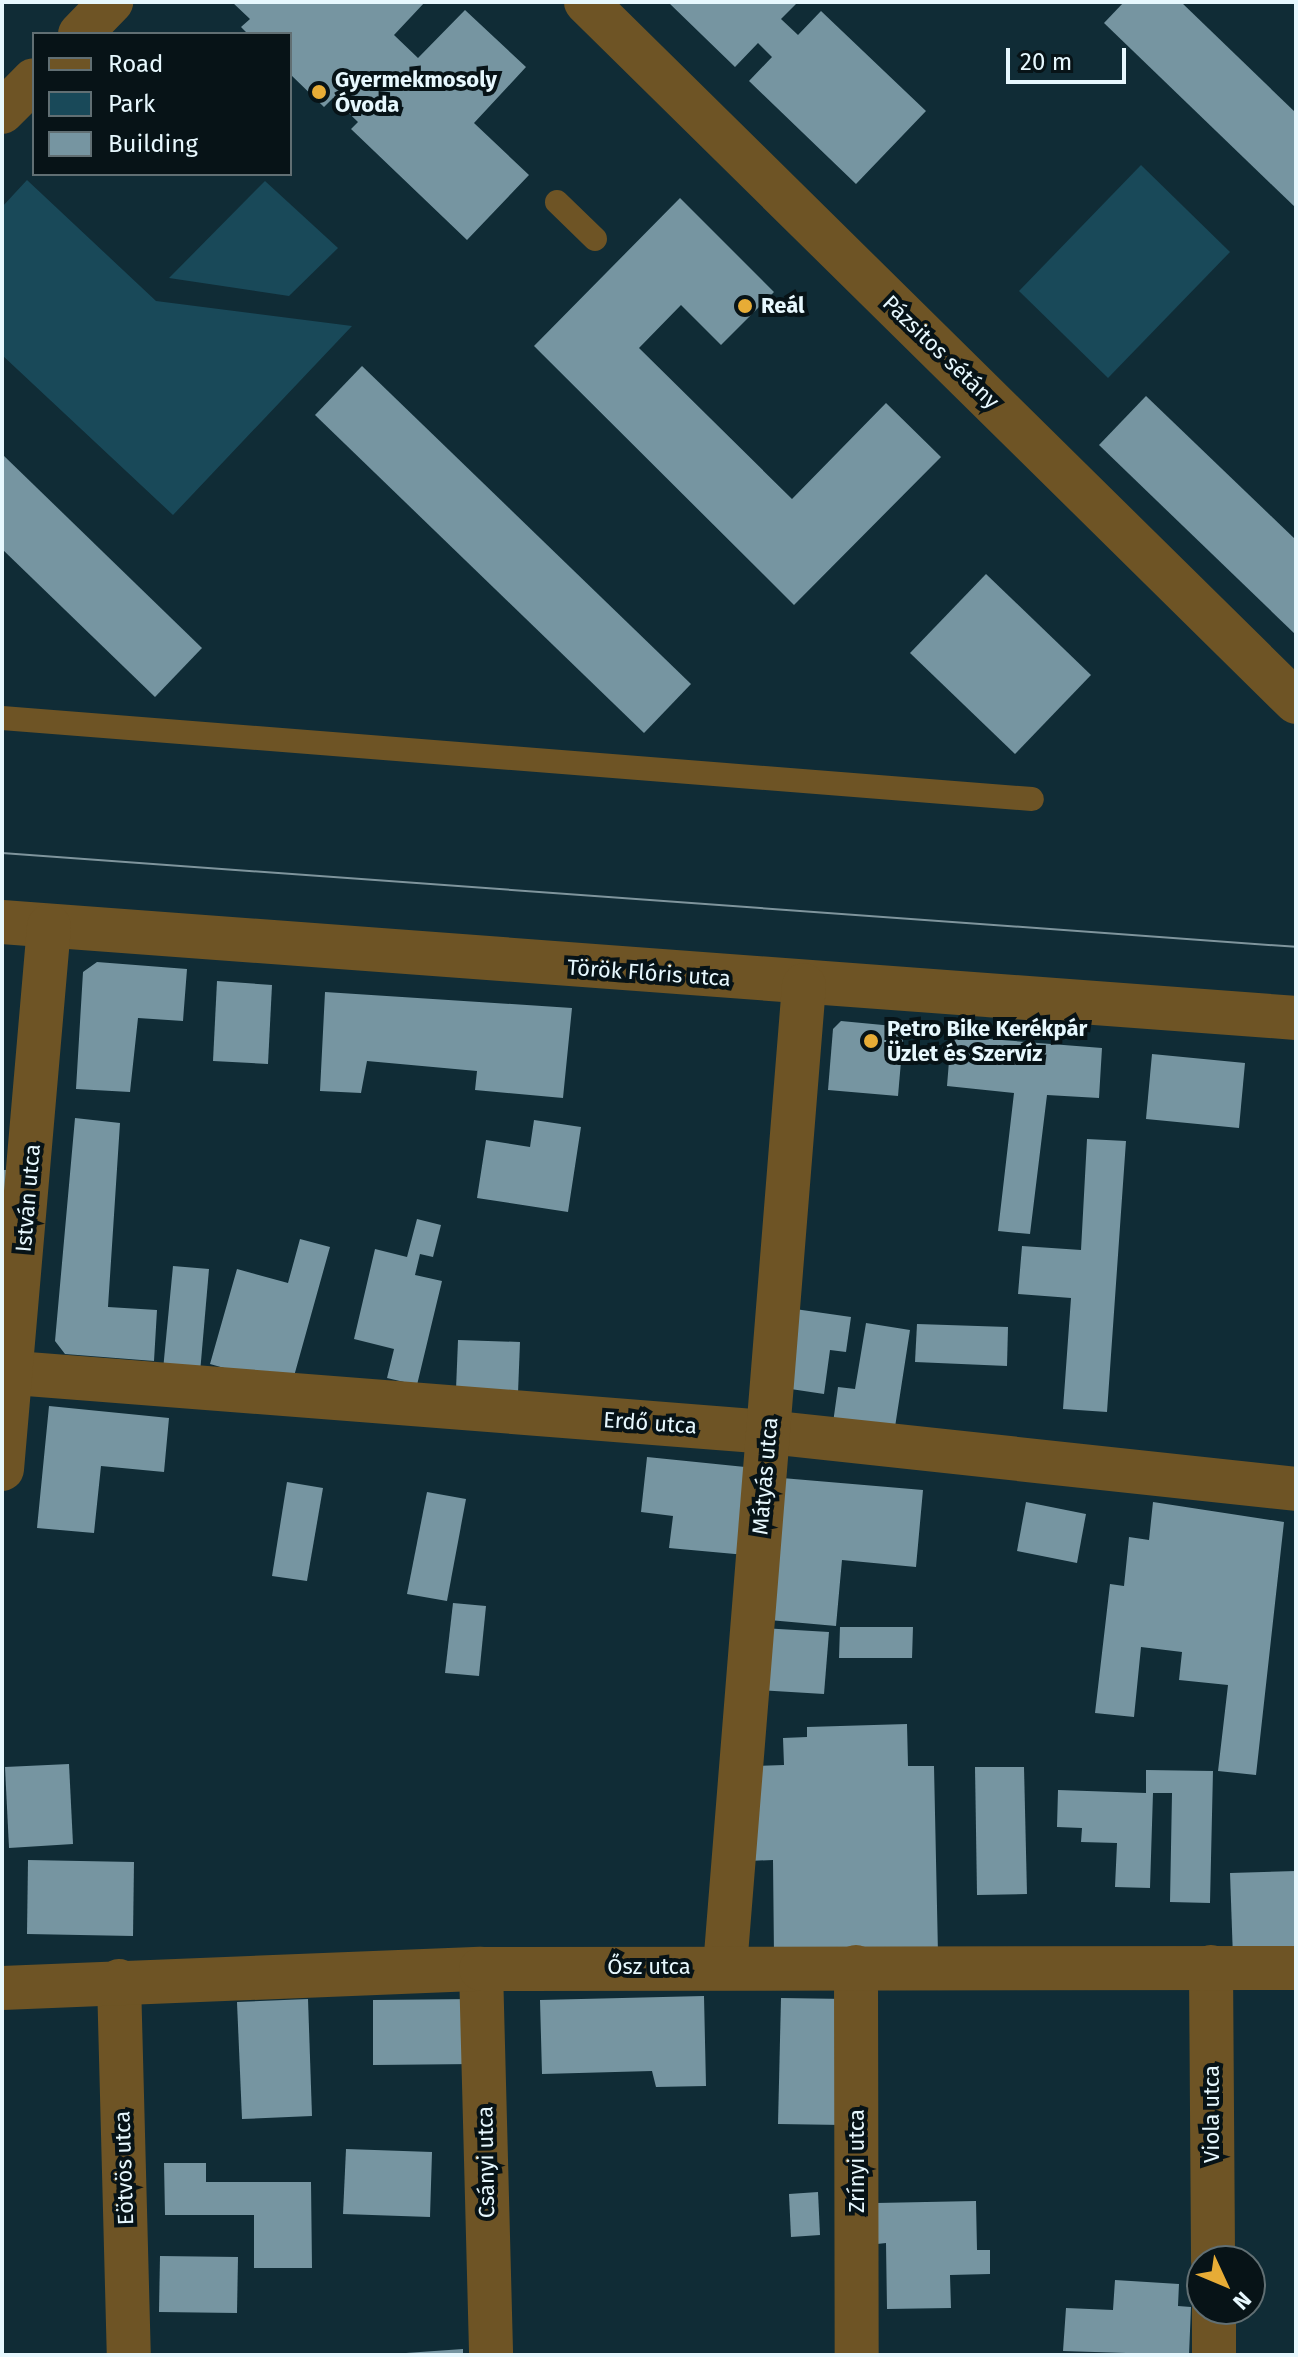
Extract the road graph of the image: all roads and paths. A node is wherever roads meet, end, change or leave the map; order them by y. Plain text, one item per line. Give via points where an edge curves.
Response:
1 (111, 2) edge
2 (586, 2) edge
3 (82, 32) edge
4 (32, 82) edge
5 (2, 112) edge
6 (557, 202) dead end
7 (595, 239) dead end
8 (1296, 702) edge
9 (2, 718) edge
10 (1032, 799) dead end
11 (2, 922) edge
12 (49, 926) junction
13 (804, 985) junction
14 (1296, 1018) edge
15 (8, 1373) edge
16 (768, 1432) junction
17 (2, 1469) edge
18 (1296, 1489) edge
19 (725, 1967) junction
20 (856, 1967) junction
21 (1211, 1967) junction
22 (1296, 1968) edge
23 (481, 1969) junction
24 (119, 1981) junction
25 (2, 1988) edge
26 (1213, 2245) edge
27 (1214, 2325) edge
28 (129, 2355) edge
29 (491, 2355) edge
30 (857, 2355) edge
31 (1214, 2355) edge

1 - 3 street
2 - 8 street, Pázsitos sétány
4 - 5 street
6 - 7 lane
9 - 10 lane
11 - 12 street, Török Flóris utca
12 - 13 street, Török Flóris utca
12 - 15 street, István utca
13 - 14 street, Török Flóris utca
13 - 16 street, Mátyás utca
15 - 16 street, Erdő utca
15 - 17 street, István utca
16 - 18 street, Erdő utca
16 - 19 street, Mátyás utca
19 - 20 street, Ősz utca
19 - 23 street, Ősz utca
20 - 21 street, Ősz utca
20 - 30 street, Zrínyi utca
21 - 22 street, Ősz utca
21 - 26 street, Viola utca
23 - 24 street, Ősz utca
23 - 29 street, Csányi utca
24 - 25 street, Ősz utca
24 - 28 street, Eötvös utca
27 - 31 street

